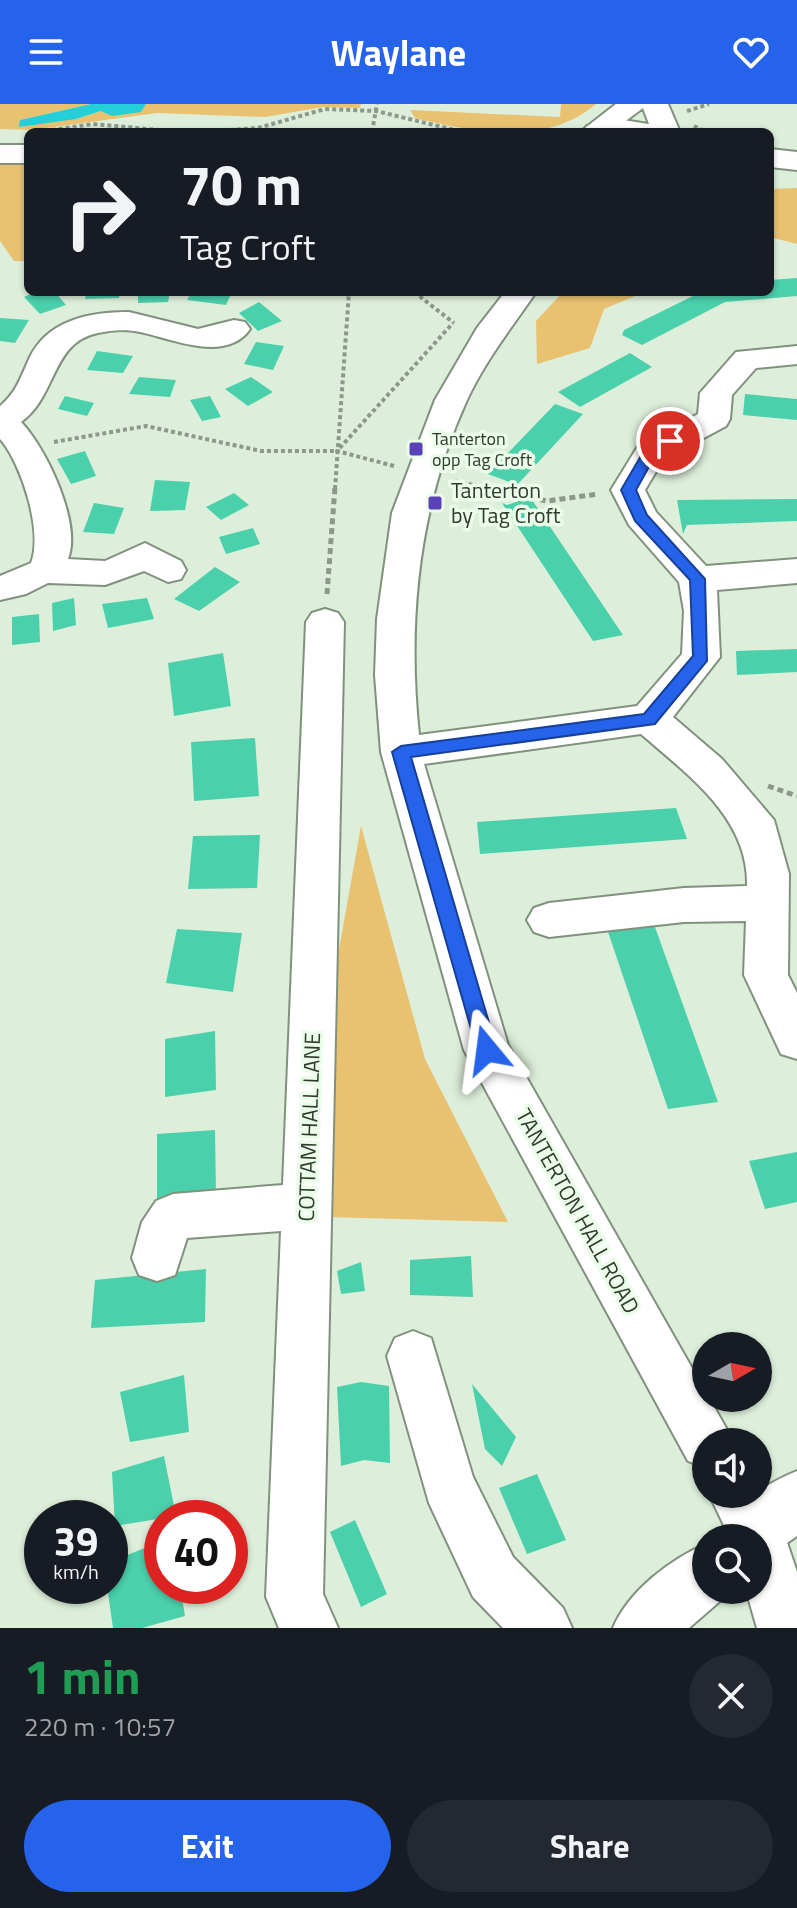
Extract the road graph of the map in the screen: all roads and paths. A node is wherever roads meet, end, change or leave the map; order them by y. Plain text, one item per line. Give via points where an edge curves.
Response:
1 (377, 104) edge
2 (633, 104) edge
3 (655, 104) edge
4 (709, 104) edge
5 (376, 111) junction
6 (686, 111) dead end
7 (64, 128) edge
8 (136, 128) edge
9 (258, 128) edge
10 (373, 128) edge
11 (446, 128) edge
12 (601, 128) edge
13 (664, 128) edge
14 (0, 154) edge
15 (24, 154) edge
16 (349, 296) edge
17 (419, 296) edge
18 (518, 296) edge
19 (493, 328) junction
20 (234, 329) dead end
21 (797, 355) edge
22 (1, 421) edge
23 (26, 447) junction
24 (337, 451) junction
25 (157, 552) dead end
26 (46, 571) junction
27 (797, 571) edge
28 (697, 579) junction
29 (0, 588) edge
30 (325, 622) joint
31 (649, 719) junction
32 (401, 752) junction
33 (767, 903) junction
34 (549, 920) dead end
35 (797, 1040) edge
36 (306, 1206) junction
37 (157, 1258) dead end
38 (413, 1356) dead end
39 (699, 1428) edge
40 (759, 1516) edge
41 (692, 1586) edge
42 (309, 1628) edge
43 (543, 1628) edge
44 (643, 1628) edge
45 (786, 1628) edge

1 - 5 path
2 - 12 street
3 - 13 street
4 - 6 path
5 - 9 path via 325,109
5 - 10 path
5 - 11 path
7 - 8 path
14 - 15 main road
16 - 24 path
17 - 19 path via 453,323
18 - 19 street, TANTERTON HALL ROAD
19 - 32 street, TANTERTON HALL ROAD via 451,400 409,513 395,619
20 - 22 street via 206,351 136,321 95,324 65,334 48,353 33,392
21 - 28 street via 747,359 716,393 714,419 650,453 628,490 641,517
22 - 23 street
23 - 24 path via 146,426 261,451
23 - 26 street via 53,525 55,547
24 - 30 path
25 - 26 street via 120,571 95,576
26 - 29 street
27 - 28 street
28 - 31 street via 701,657
30 - 36 street, COTTAM HALL LANE
31 - 32 street
31 - 33 street via 708,770 753,820 768,874
32 - 39 street, TANTERTON HALL ROAD via 487,1050
33 - 34 street via 684,905
33 - 35 street via 766,975
36 - 37 street via 173,1217
36 - 42 street, COTTAM HALL LANE via 294,1597
38 - 43 street via 448,1484 493,1577
40 - 45 street
41 - 44 main road

